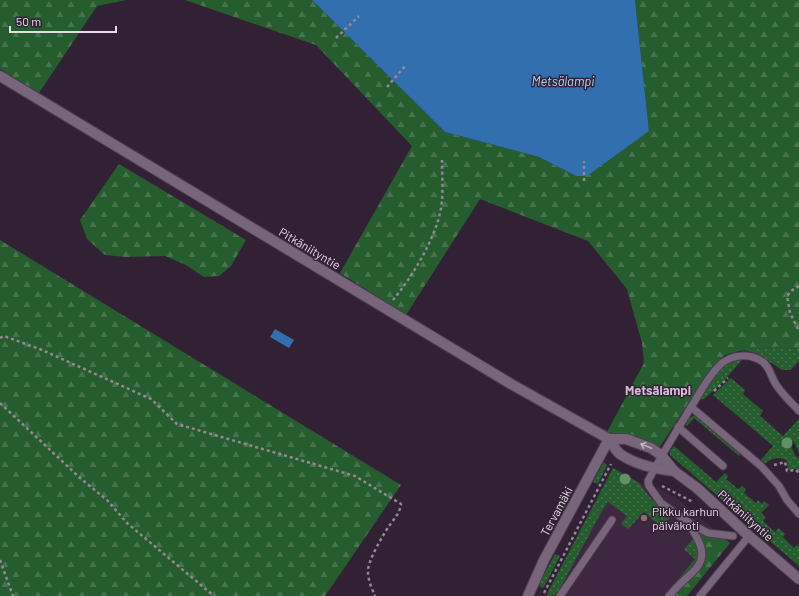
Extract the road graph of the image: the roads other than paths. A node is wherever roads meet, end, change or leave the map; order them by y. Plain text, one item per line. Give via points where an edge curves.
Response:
1 (0, 76) edge
2 (691, 407) junction
3 (799, 411) edge
4 (678, 427) junction
5 (608, 439) junction
6 (661, 455) junction
7 (723, 466) dead end
8 (654, 469) junction
9 (674, 471) junction
10 (799, 514) edge
11 (612, 520) dead end
12 (688, 522) junction
13 (733, 536) dead end
14 (749, 536) junction
15 (799, 579) edge
16 (529, 594) edge
17 (560, 596) edge
18 (669, 596) edge
19 (700, 596) edge

1 - 5 street, Pitkäniityntie via 511,384
2 - 3 lane via 721,364 733,357 744,355 763,363 776,385
2 - 4 lane
2 - 10 lane via 761,466
4 - 6 lane
4 - 7 lane
6 -> 5 street, Pitkäniityntie via 651,448 626,439
5 - 8 street, Pitkäniityntie via 619,454
5 - 16 street, Tervamäki via 544,560
6 - 8 lane
6 - 9 street, Pitkäniityntie
8 - 9 street, Pitkäniityntie
8 - 12 lane via 648,481 649,486 661,504
9 - 14 street, Pitkäniityntie via 697,488
11 - 17 lane
12 - 13 lane via 708,533
12 - 18 lane via 701,548 702,558 691,575
14 - 15 street, Pitkäniityntie
14 - 19 lane

